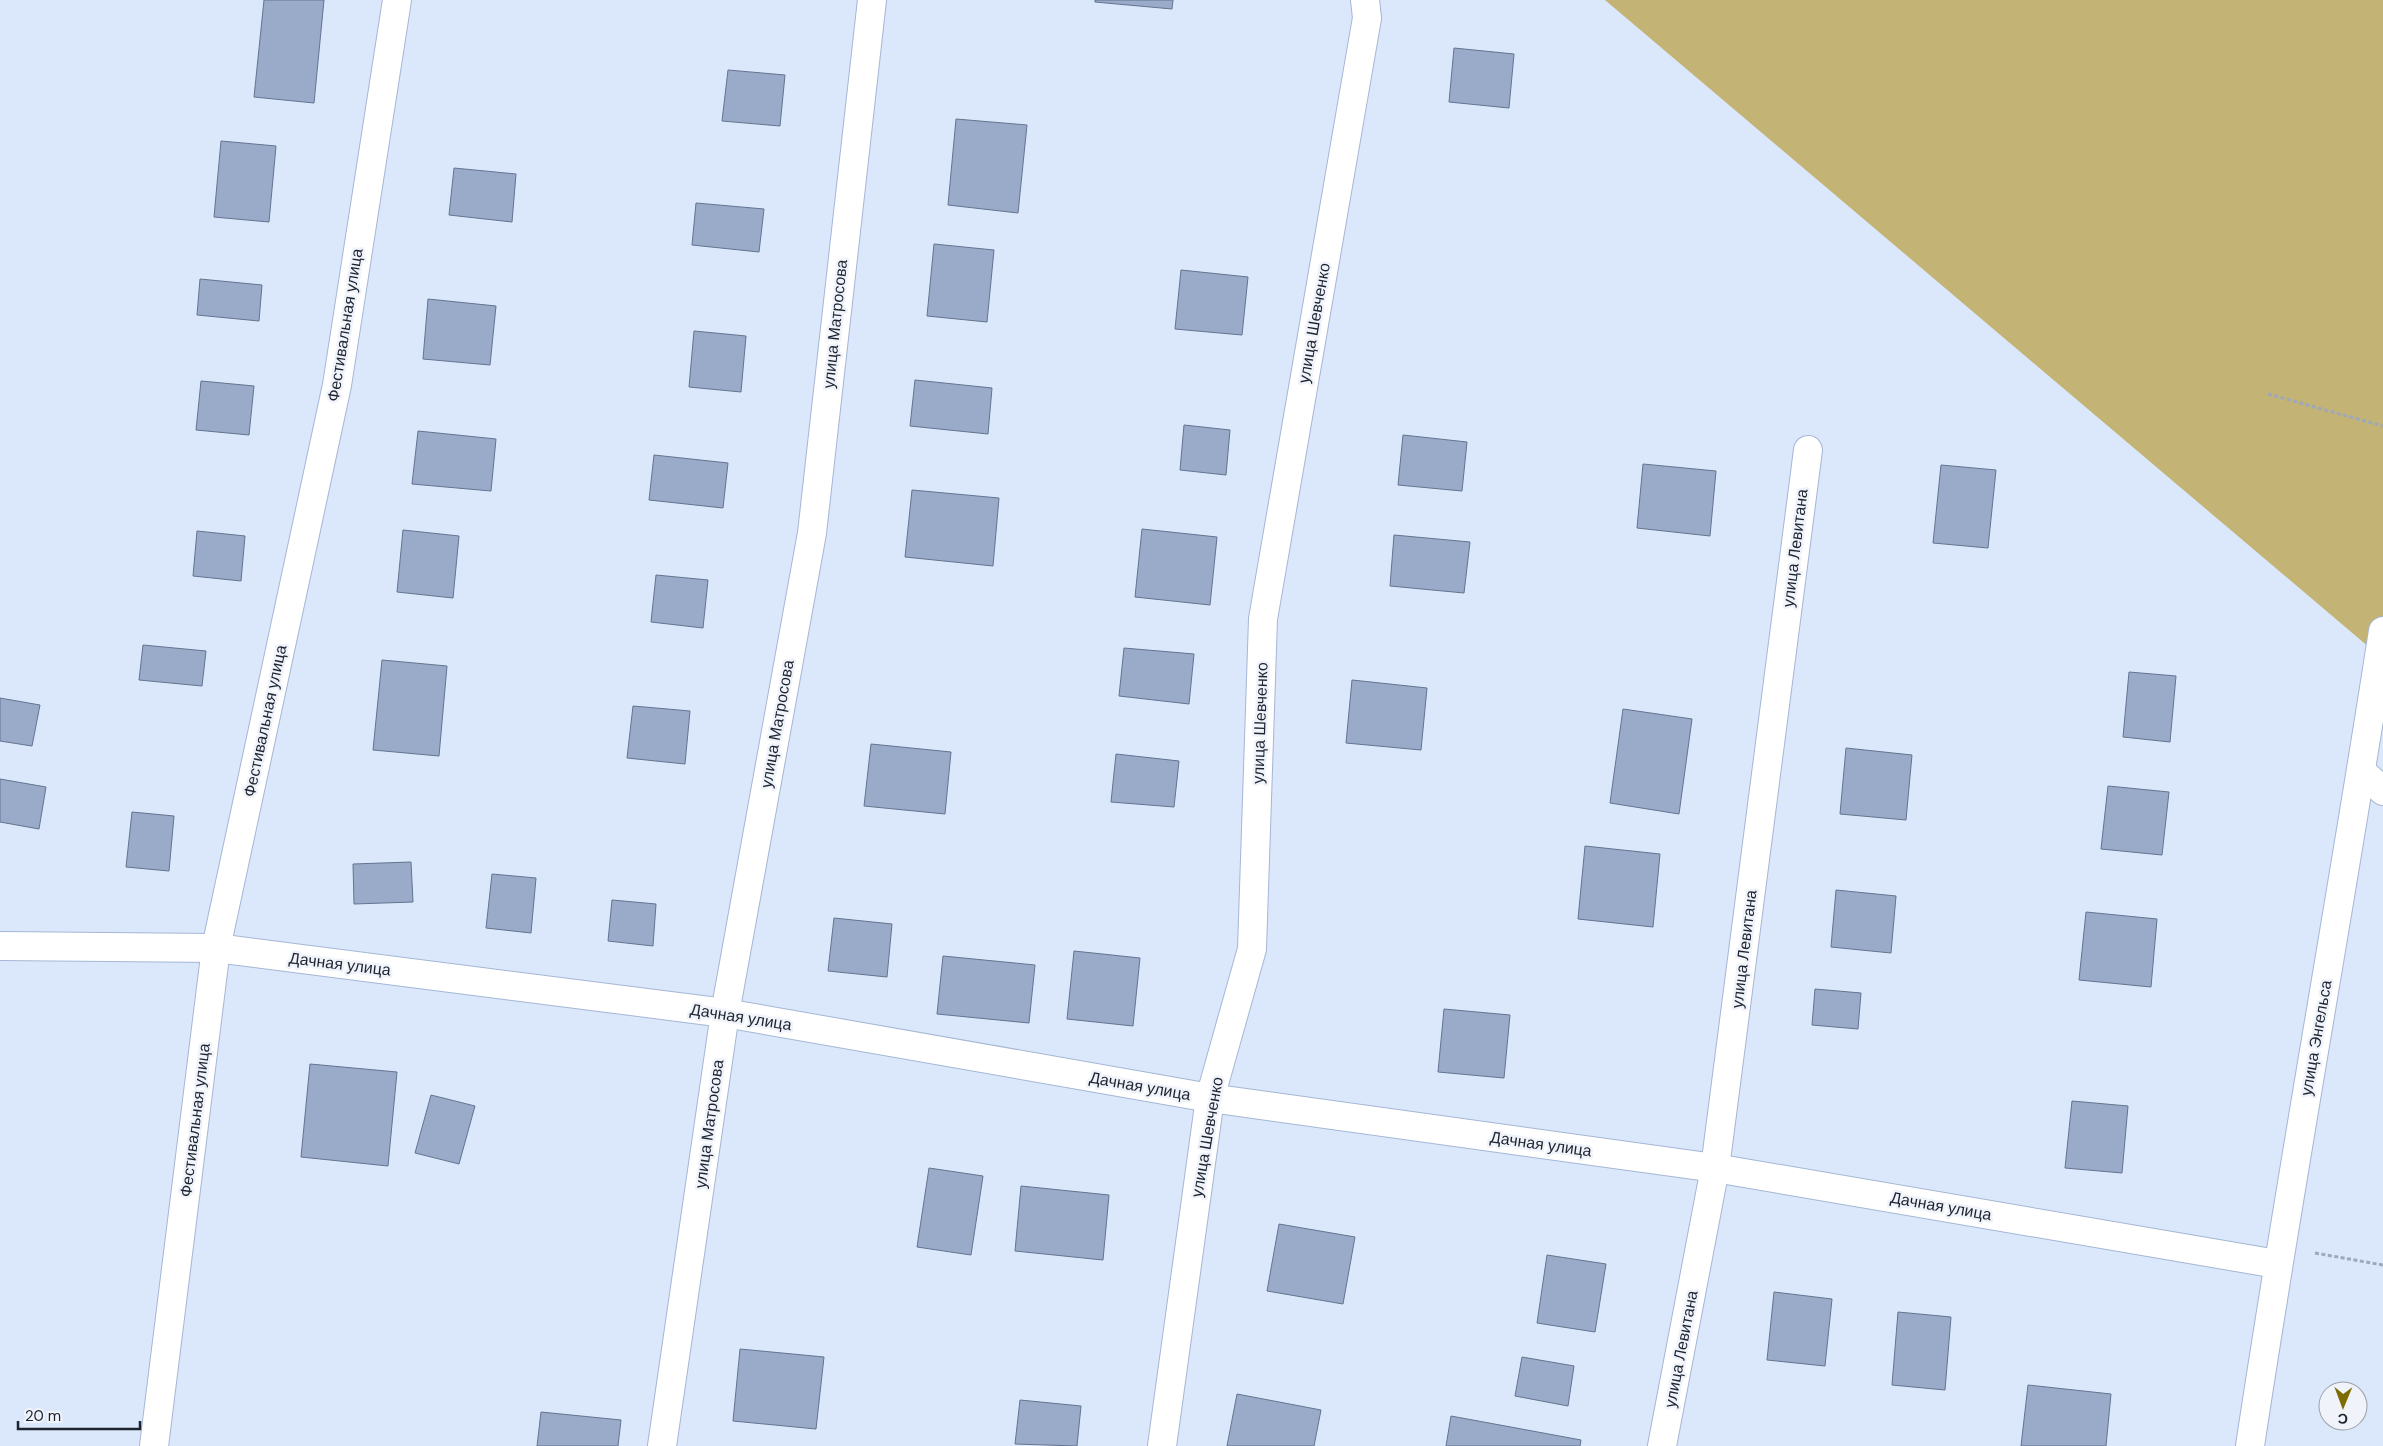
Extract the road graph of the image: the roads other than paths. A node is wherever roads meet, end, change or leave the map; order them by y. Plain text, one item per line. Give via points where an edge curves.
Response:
1 (397, 0) edge
2 (872, 0) edge
3 (1365, 0) edge
4 (1808, 450) dead end
5 (2383, 631) edge
6 (2361, 771) junction
7 (2383, 791) edge
8 (0, 946) edge
9 (216, 948) junction
10 (725, 1013) junction
11 (1210, 1098) junction
12 (1716, 1168) junction
13 (2279, 1255) junction
14 (154, 1446) edge
15 (662, 1446) edge
16 (1162, 1446) edge
17 (1662, 1446) edge
18 (2250, 1446) edge

1 - 9 street, Фестивальная улица via 337,384
2 - 10 street, улица Матросова via 812,533
3 - 11 street, улица Шевченко via 1365,28 1263,618 1252,949
4 - 12 street, улица Левитана
5 - 6 street, улица Энгельса
6 - 7 street
6 - 13 street, улица Энгельса
8 - 9 street, Дачная улица
9 - 10 street, Дачная улица
9 - 14 street, Фестивальная улица
10 - 11 street, Дачная улица
10 - 15 street, улица Матросова
11 - 12 street, Дачная улица
11 - 16 street, улица Шевченко
12 - 13 street, Дачная улица
12 - 17 street, улица Левитана
13 - 18 street, улица Энгельса

